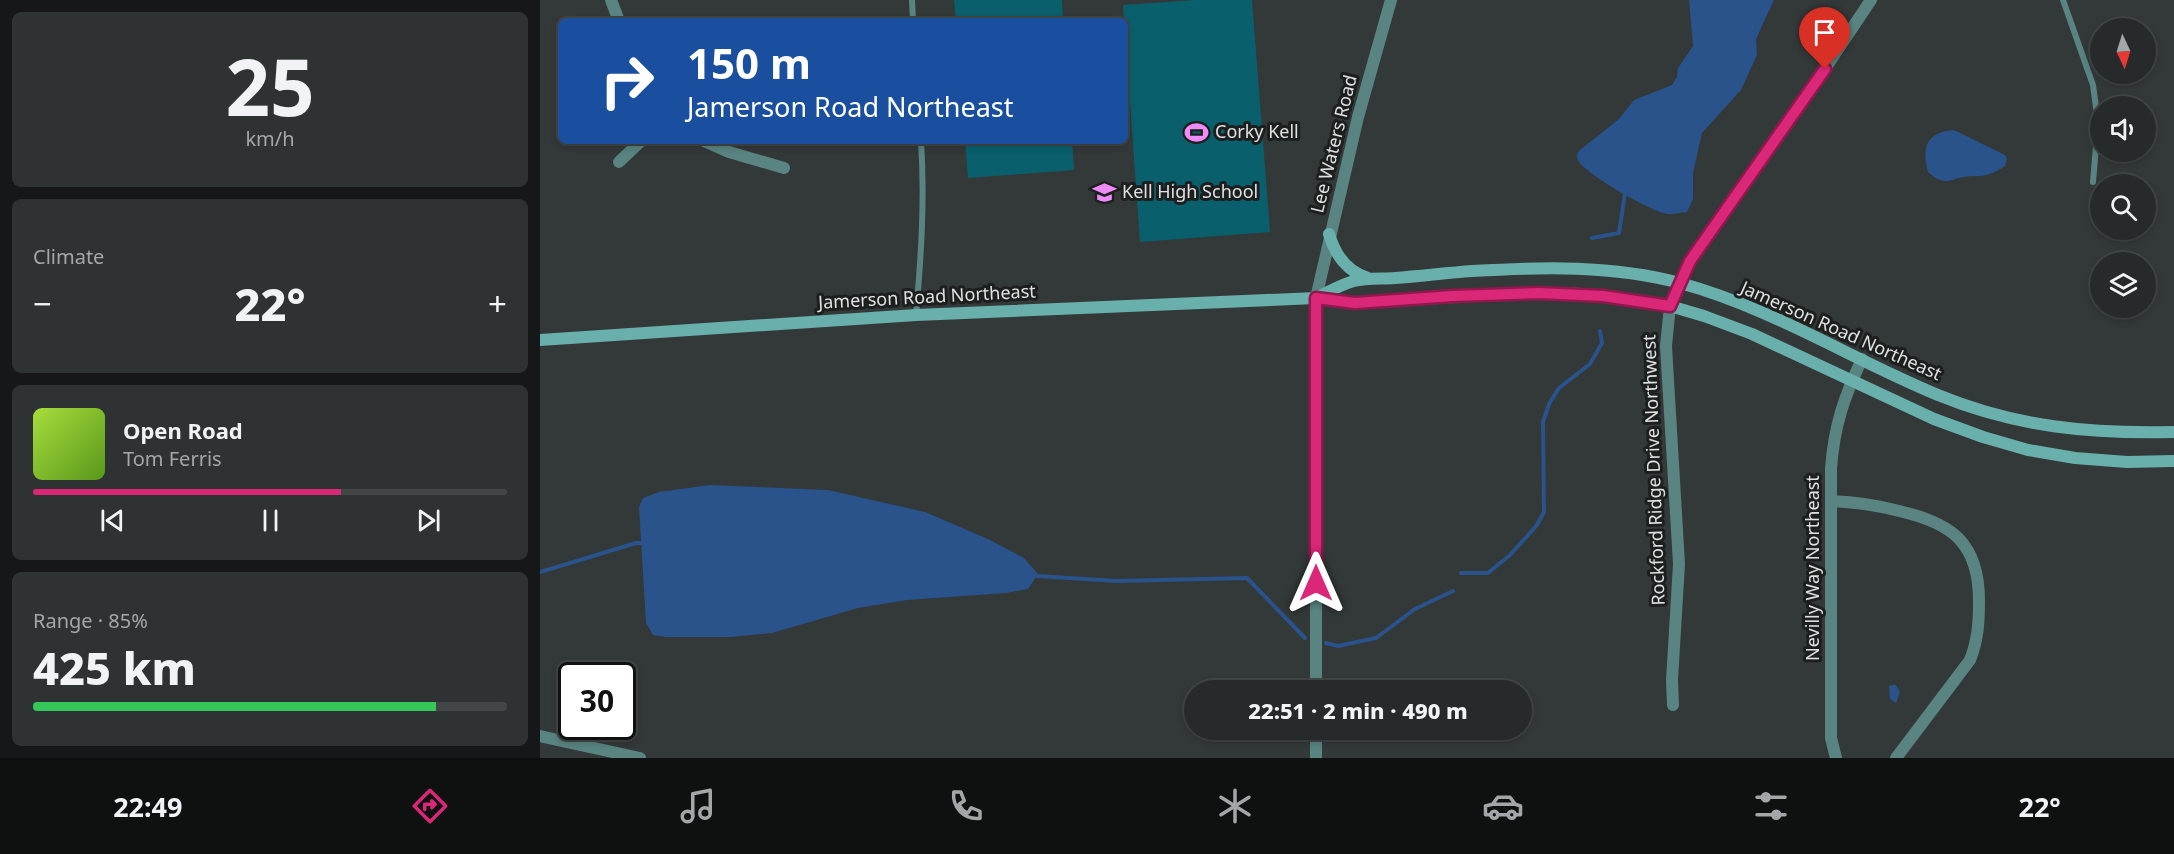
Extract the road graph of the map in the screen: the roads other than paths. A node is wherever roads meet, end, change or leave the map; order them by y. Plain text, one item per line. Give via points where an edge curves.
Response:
1 (611, 0) edge
2 (912, 0) edge
3 (1391, 0) edge
4 (1871, 0) edge
5 (2063, 0) edge
6 (618, 18) edge
7 (913, 18) edge
8 (638, 144) edge
9 (711, 144) edge
10 (921, 144) edge
11 (619, 162) dead end
12 (784, 168) dead end
13 (2094, 174) edge
14 (1329, 234) junction
15 (1376, 279) junction
16 (1680, 283) junction
17 (1316, 298) junction
18 (1670, 306) junction
19 (916, 315) junction
20 (540, 340) edge
21 (1863, 359) junction
22 (1852, 381) junction
23 (2174, 432) edge
24 (2174, 461) edge
25 (1831, 501) junction
26 (1316, 680) edge
27 (1673, 705) dead end
28 (540, 736) edge
29 (1316, 740) edge
30 (640, 758) edge
31 (1316, 758) edge
32 (1836, 758) edge
33 (1896, 758) edge

1 - 6 street
2 - 7 lane
3 - 14 street, Lee Waters Road
4 - 16 street, Rockford Ridge Drive Northwest via 1690,261
5 - 13 lane via 2093,86 2098,122
8 - 11 street
9 - 12 street
10 - 19 lane via 922,250
14 - 15 street via 1344,262 1358,274
14 - 17 street, Lee Waters Road
15 - 16 street, Jamerson Road Northeast via 1571,268
15 - 17 street, Jamerson Road Northeast via 1353,281
16 - 18 street, Rockford Ridge Drive Northwest
16 - 21 street, Jamerson Road Northeast via 1758,310
17 - 18 street, Jamerson Road Northeast via 1355,303 1539,293 1603,296
17 - 19 street, Jamerson Road Northeast
17 - 26 street, Lee Waters Road
18 - 22 street, Jamerson Road Northeast via 1734,327
18 - 27 street, Rockford Ridge Drive Northwest via 1665,346 1680,564
19 - 20 street, Jamerson Road Northeast
21 - 22 street, Nevilly Way Northeast
21 - 23 street, Jamerson Road Northeast via 1939,395 2013,419 2079,430
22 - 24 street, Jamerson Road Northeast via 1960,430 2028,450 2094,460
22 - 25 street, Nevilly Way Northeast via 1832,442
25 - 32 street, Nevilly Way Northeast via 1831,738
25 - 33 street via 1886,507 1939,523 1962,541 1976,568 1979,627 1970,660
28 - 30 street
29 - 31 street

